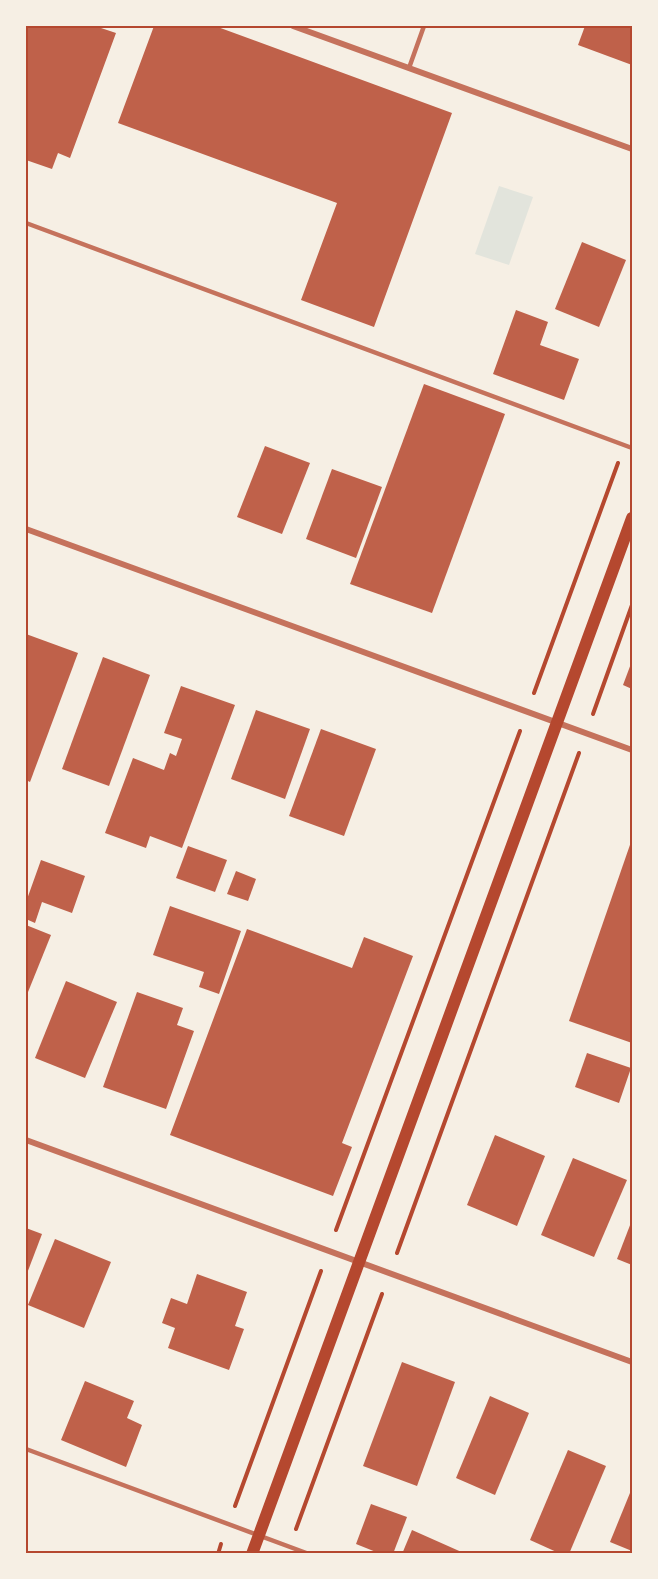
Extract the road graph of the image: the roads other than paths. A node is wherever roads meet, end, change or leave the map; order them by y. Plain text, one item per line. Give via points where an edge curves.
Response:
1 (293, 26) edge
2 (424, 26) edge
3 (409, 68) junction
4 (633, 149) edge
5 (26, 223) edge
6 (633, 448) edge
7 (633, 518) edge
8 (26, 529) edge
9 (557, 722) junction
10 (633, 750) edge
11 (26, 1140) edge
12 (358, 1262) junction
13 (633, 1362) edge
14 (26, 1449) edge
15 (258, 1535) junction
16 (252, 1554) edge
17 (309, 1554) edge

1 - 3 street
2 - 3 lane
3 - 4 street
5 - 6 lane
7 - 9 main road
8 - 9 street
9 - 10 street
9 - 12 main road
11 - 12 street
12 - 13 street
12 - 15 main road
14 - 15 lane
15 - 16 main road
15 - 17 lane

